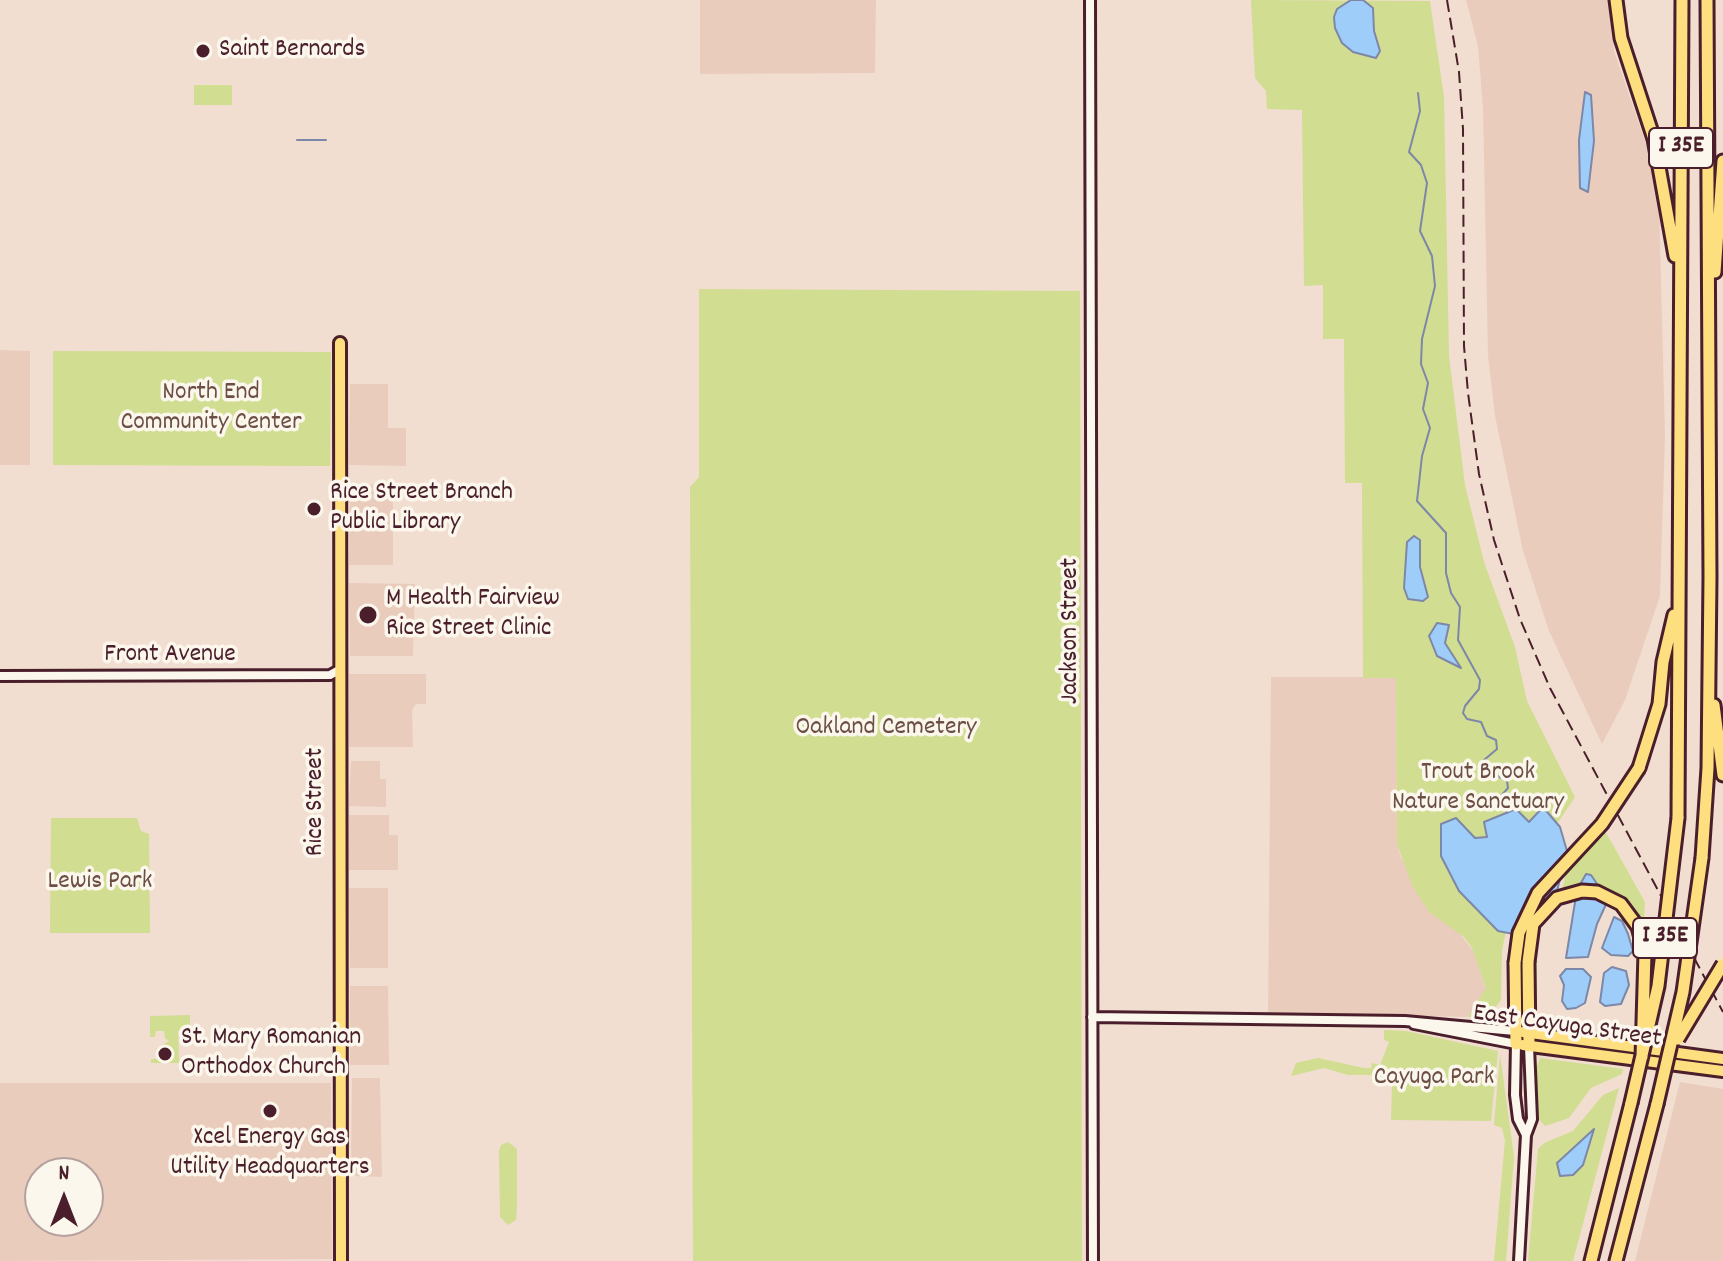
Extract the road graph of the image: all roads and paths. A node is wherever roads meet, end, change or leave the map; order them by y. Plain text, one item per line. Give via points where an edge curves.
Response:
1 (1090, 0) edge
2 (1616, 0) edge
3 (1682, 0) edge
4 (1707, 0) edge
5 (1723, 161) edge
6 (1680, 295) junction
7 (1709, 340) junction
8 (340, 343) dead end
9 (1679, 595) junction
10 (1708, 651) junction
11 (339, 670) junction
12 (0, 676) edge
13 (1723, 775) edge
14 (1522, 963) junction
15 (1723, 964) edge
16 (1092, 1017) junction
17 (1529, 1033) junction
18 (1515, 1038) junction
19 (1529, 1046) junction
20 (1642, 1057) junction
21 (1669, 1057) junction
22 (1723, 1059) edge
23 (1718, 1071) edge
24 (1526, 1135) junction
25 (341, 1261) edge
26 (1093, 1261) edge
27 (1519, 1261) edge
28 (1591, 1261) edge
29 (1616, 1261) edge

1 - 16 street, Jackson Street
2 - 6 highway via 1621,38 1654,139
3 - 6 highway, I 35E
4 - 7 highway, I 35E
5 - 7 highway
6 - 9 highway, I 35E
7 - 10 highway, I 35E
8 - 11 main road, Rice Street
9 - 14 highway, bridge via 1652,735 1639,768 1602,824 1538,893 1519,933
9 - 20 highway, I 35E, bridge via 1678,818 1663,955
10 - 13 highway
10 - 21 highway, I 35E, bridge via 1702,858
11 - 12 street, Front Avenue via 330,675
11 - 25 main road, Rice Street
14 - 17 highway
14 - 18 highway
14 - 20 highway, bridge via 1533,924 1557,898 1597,892 1621,904 1638,927 1645,953
15 - 21 highway, bridge
16 - 18 street, East Cayuga Street via 1405,1021
16 - 26 street, Jackson Street
17 - 18 main road, East Cayuga Street
17 - 19 highway
17 - 22 main road, East Cayuga Street
18 - 19 main road, East Cayuga Street
18 - 24 street via 1517,1107
19 - 23 main road, East Cayuga Street
19 - 24 street via 1532,1119
20 - 28 highway, I 35E, bridge
21 - 29 highway, I 35E, bridge
24 - 27 street

